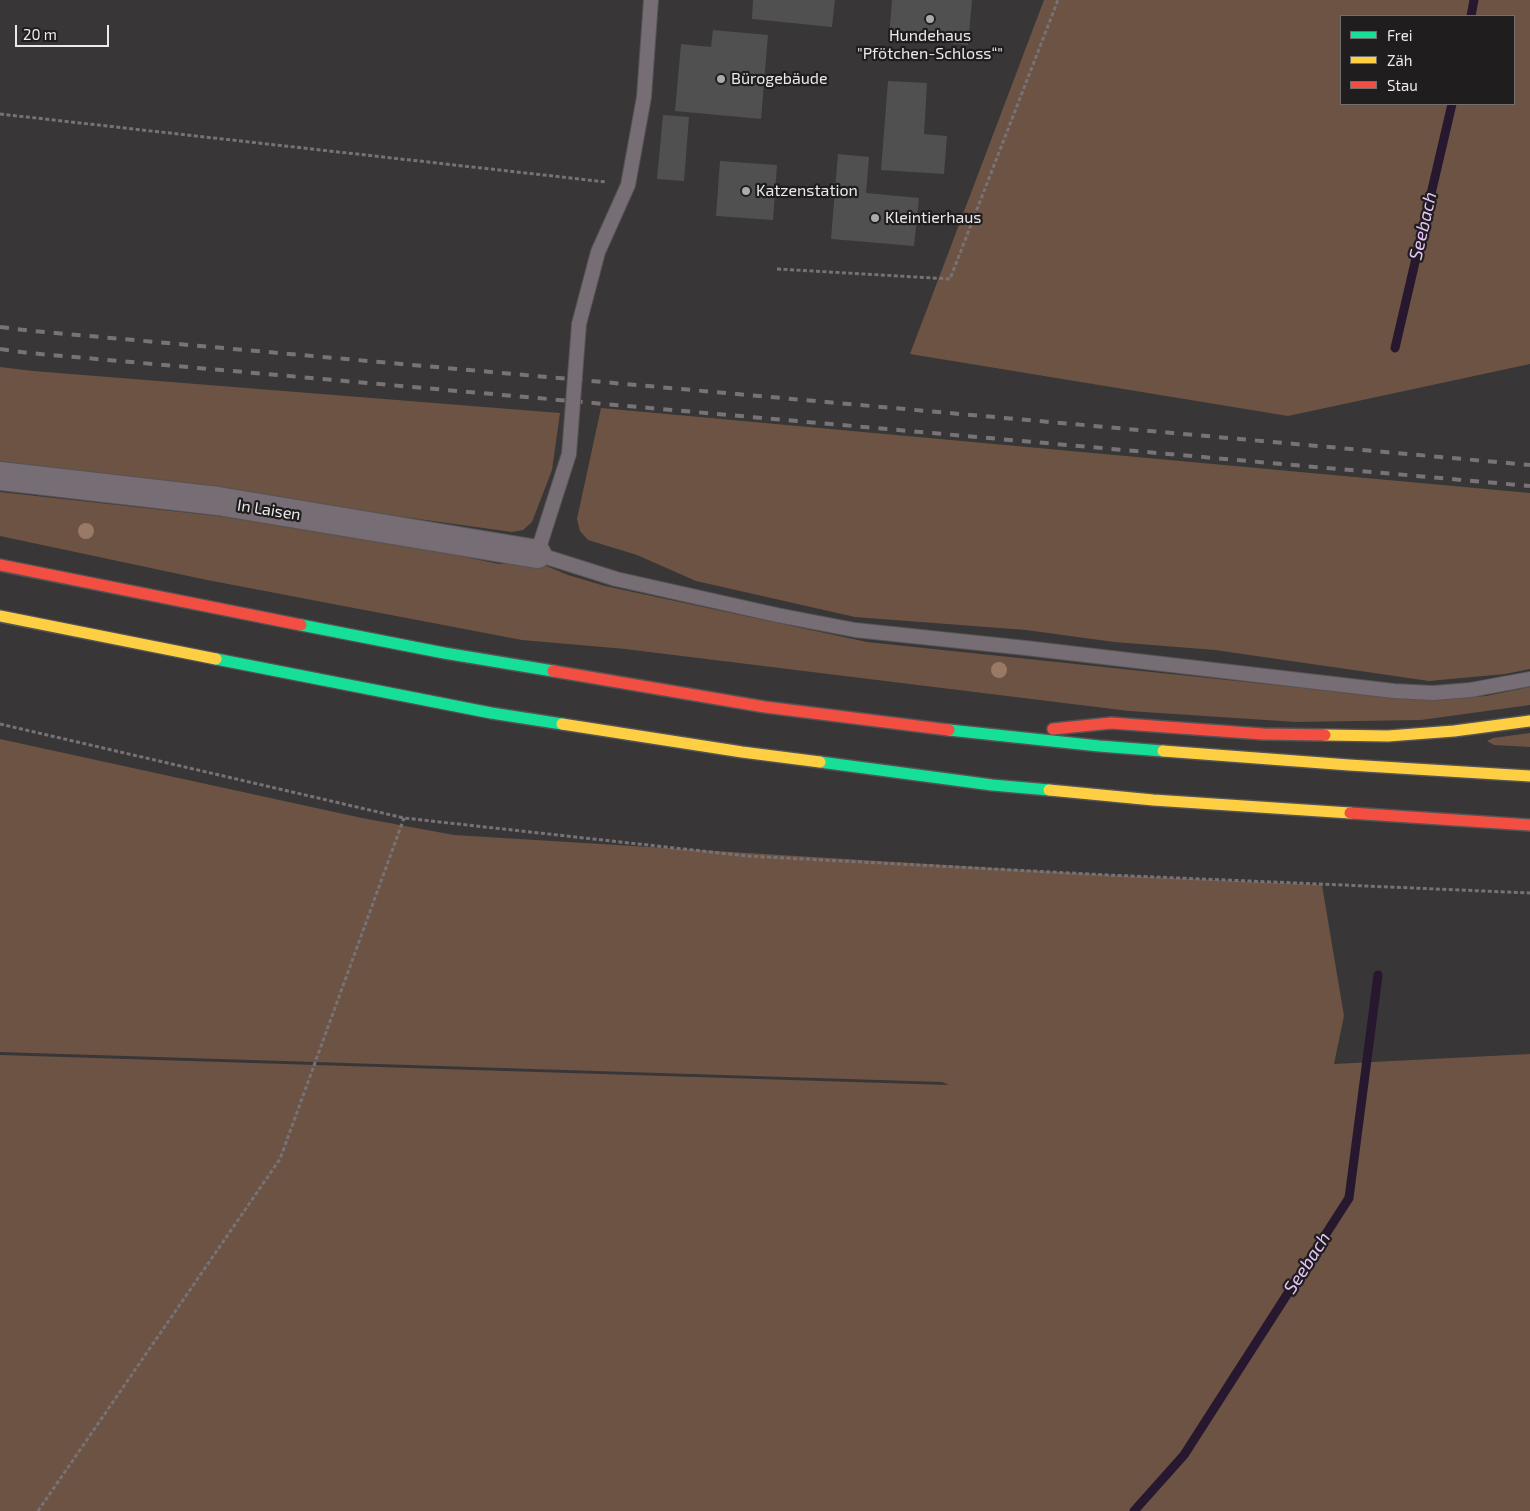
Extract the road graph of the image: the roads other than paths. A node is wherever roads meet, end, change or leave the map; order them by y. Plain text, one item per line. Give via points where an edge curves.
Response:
1 (651, 0) edge
2 (0, 476) edge
3 (537, 554) junction
4 (0, 565) edge
5 (0, 616) edge
6 (1530, 679) edge
7 (1530, 721) edge
8 (999, 735) junction
9 (1530, 776) edge
10 (1530, 825) edge

1 - 3 lane, bridge via 644,97 628,185 598,252 579,324 569,454
2 - 3 street, In Laisen via 218,501
3 - 6 lane via 616,578 855,630 1394,691 1433,693 1470,690
4 - 8 highway via 293,624 603,681 765,707
5 - 10 highway via 492,713 742,752 992,785 1239,807
7 - 8 highway via 1388,736 1263,734 1111,723
8 - 9 highway via 1275,760

